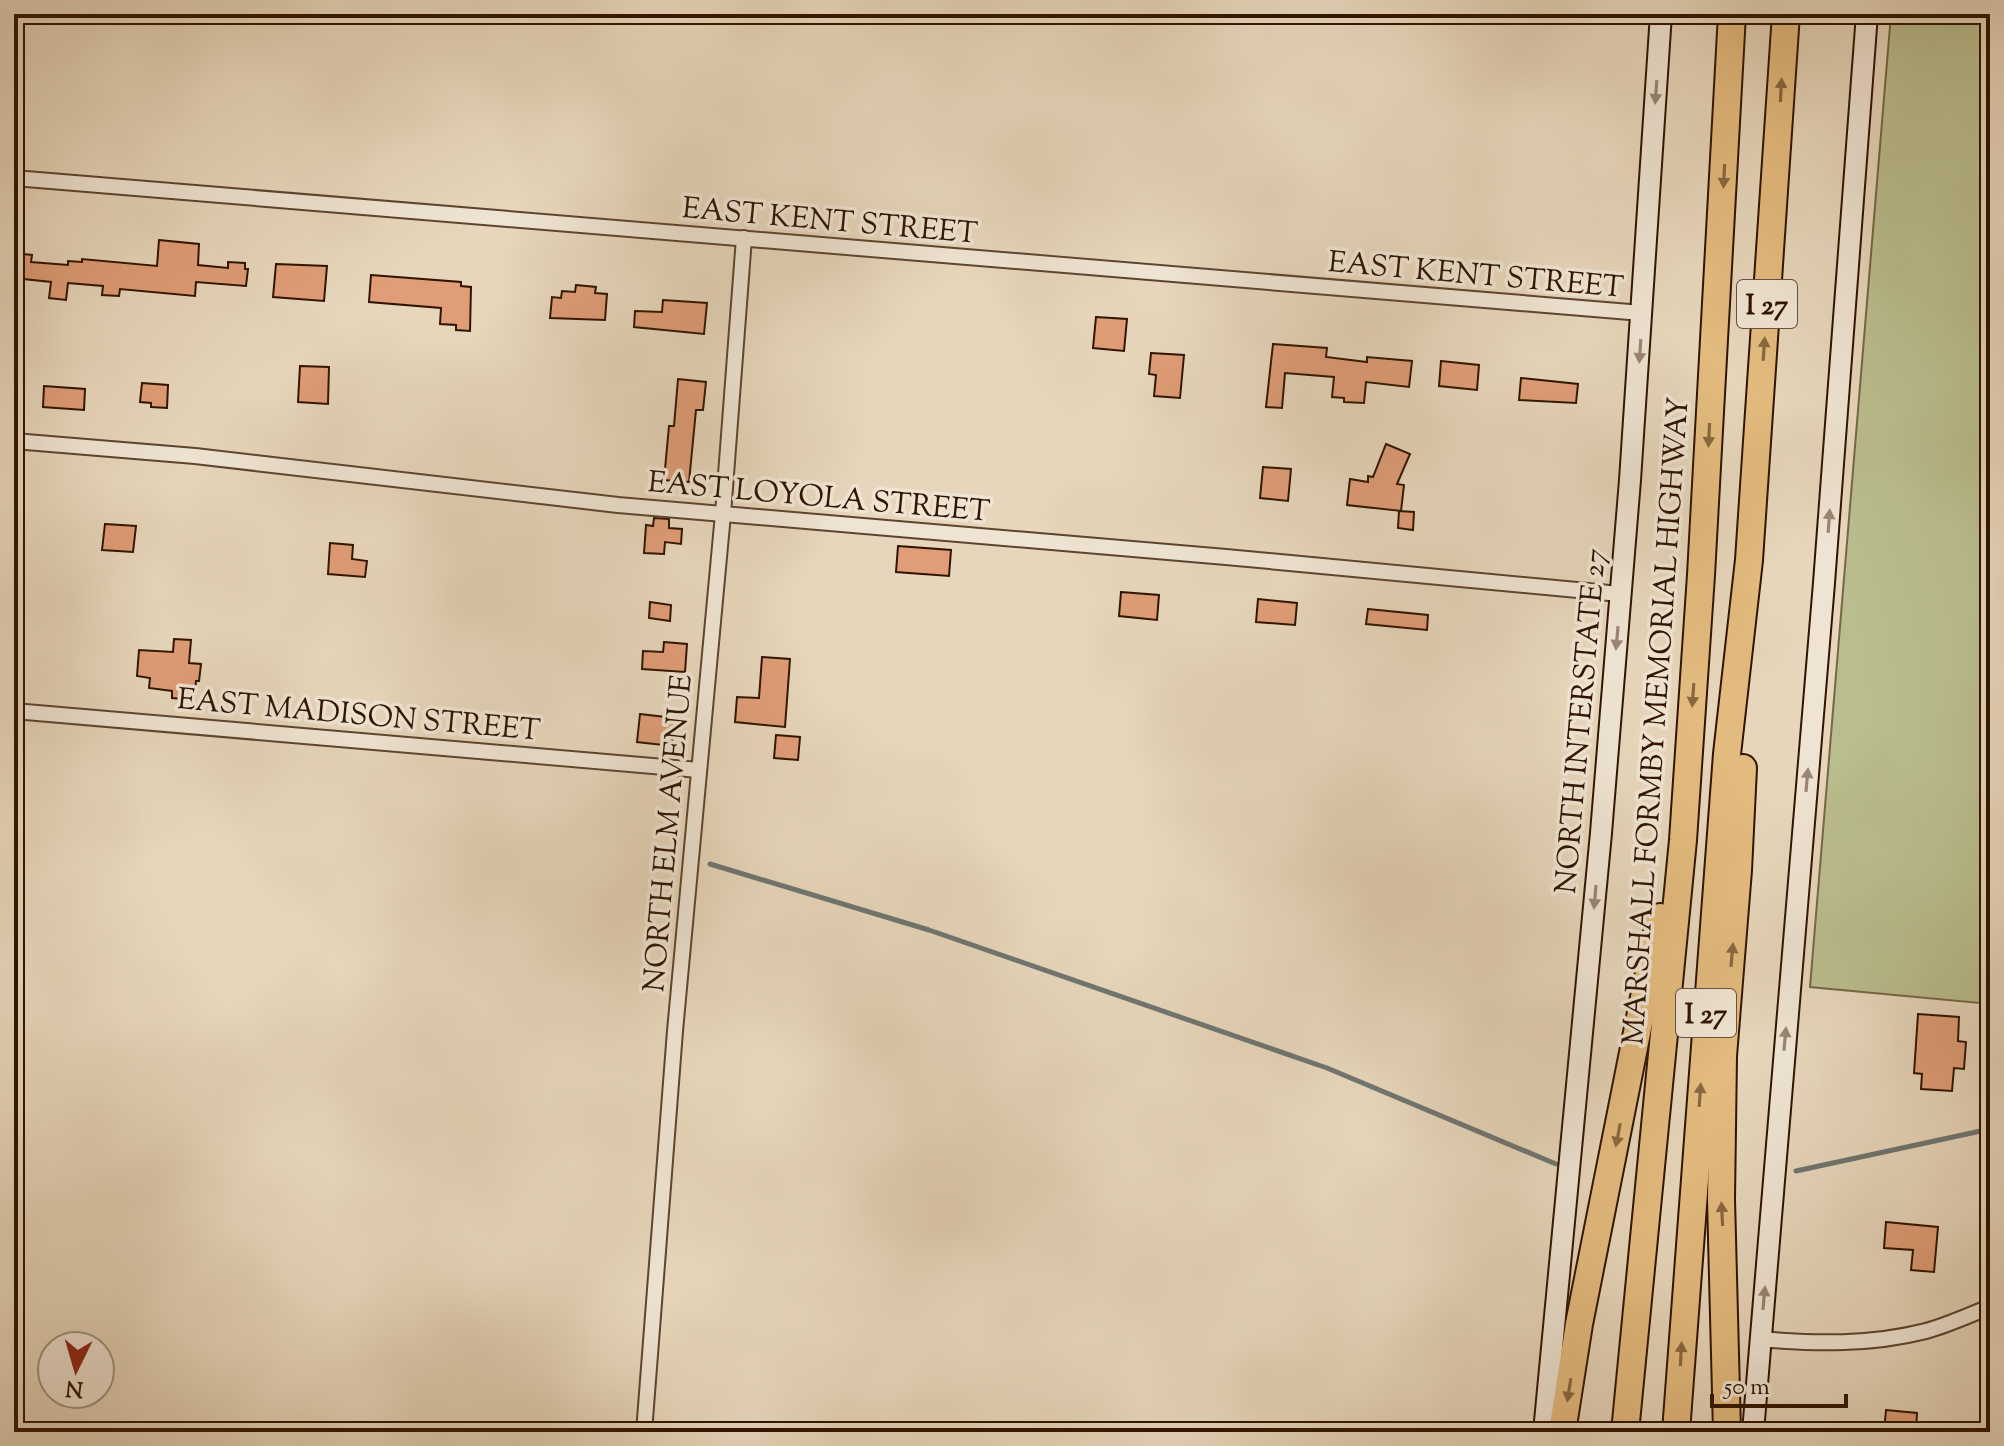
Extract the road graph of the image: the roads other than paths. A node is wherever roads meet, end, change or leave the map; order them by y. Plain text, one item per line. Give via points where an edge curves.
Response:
1 (1661, 14) edge
2 (1732, 14) edge
3 (1786, 14) edge
4 (1867, 14) edge
5 (14, 178) edge
6 (744, 238) junction
7 (1642, 313) junction
8 (14, 441) edge
9 (723, 514) junction
10 (1620, 594) junction
11 (1746, 594) junction
12 (14, 711) edge
13 (699, 770) junction
14 (1683, 840) junction
15 (1990, 1307) edge
16 (1760, 1339) junction
17 (644, 1432) edge
18 (1544, 1432) edge
19 (1562, 1432) edge
20 (1625, 1432) edge
21 (1676, 1432) edge
22 (1727, 1432) edge
23 (1753, 1432) edge

1 -> 7 main road, NORTH INTERSTATE 27
2 -> 14 highway, MARSHALL FORMBY MEMORIAL HIGHWAY / I 27
11 -> 3 highway, I 27
16 -> 4 main road
5 - 6 street, EAST KENT STREET
6 - 7 street, EAST KENT STREET
6 - 9 street, NORTH ELM AVENUE
7 -> 10 main road, NORTH INTERSTATE 27
8 - 9 street, EAST LOYOLA STREET
9 - 10 street, EAST LOYOLA STREET
9 - 13 street, NORTH ELM AVENUE
10 -> 18 main road, NORTH INTERSTATE 27
21 -> 11 highway, I 27 via 1727,754
22 -> 11 highway via 1723,1056 1750,660
12 - 13 street, EAST MADISON STREET
13 - 17 street, NORTH ELM AVENUE
14 -> 19 highway via 1660,917
14 - 20 highway, MARSHALL FORMBY MEMORIAL HIGHWAY / I 27
15 - 16 street via 1892,1338 1847,1344
16 - 23 main road

